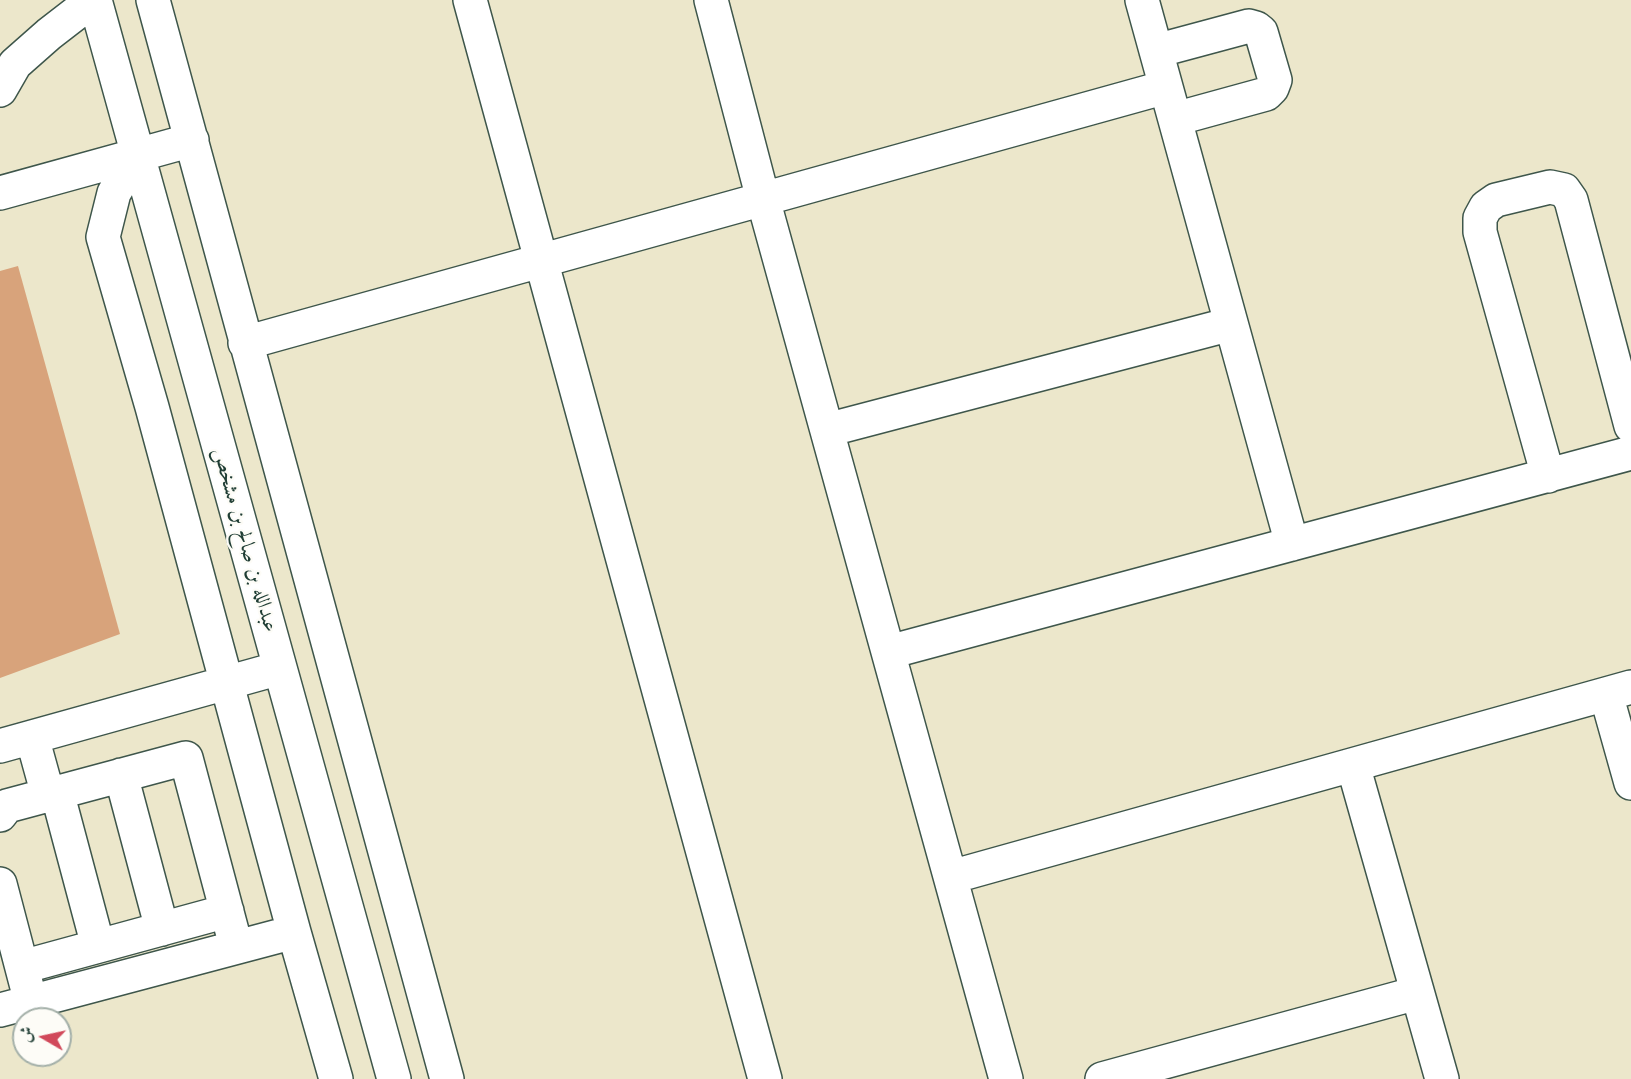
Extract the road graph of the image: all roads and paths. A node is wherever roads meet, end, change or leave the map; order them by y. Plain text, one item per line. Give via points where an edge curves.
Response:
1 (94, 0) edge
2 (153, 0) edge
3 (470, 0) edge
4 (711, 0) edge
5 (1142, 0) edge
6 (1156, 51) junction
7 (1166, 87) junction
8 (0, 90) edge
9 (1175, 119) junction
10 (192, 140) junction
11 (137, 155) junction
12 (0, 193) edge
13 (763, 199) junction
14 (542, 261) junction
15 (1231, 324) junction
16 (245, 343) junction
17 (1631, 426) edge
18 (827, 430) junction
19 (1631, 453) edge
20 (1548, 476) junction
21 (1292, 544) junction
22 (889, 652) junction
23 (280, 668) junction
24 (226, 683) junction
25 (1618, 690) edge
26 (32, 737) junction
27 (0, 747) edge
28 (1353, 765) junction
29 (121, 775) junction
30 (1631, 783) edge
31 (53, 794) junction
32 (0, 815) edge
33 (951, 877) junction
34 (0, 884) edge
35 (227, 911) junction
36 (162, 929) junction
37 (294, 932) junction
38 (99, 946) junction
39 (236, 946) junction
40 (22, 967) junction
41 (1417, 993) junction
42 (32, 1002) junction
43 (0, 1010) edge
44 (336, 1079) edge
45 (394, 1079) edge
46 (447, 1079) edge
47 (765, 1079) edge
48 (1006, 1079) edge
49 (1102, 1079) edge
50 (1442, 1079) edge

1 - 8 street via 15,64
1 - 11 street, عبدالله بن صالح بن مشخص
2 - 10 street
3 - 14 street
4 - 13 street
5 - 6 street
6 - 7 street
6 - 9 street via 1249,26 1261,32 1275,80 1266,94
7 - 9 street
7 - 13 street
9 - 15 street
10 - 11 street
10 - 16 street
11 - 12 street
11 - 23 street, عبدالله بن صالح بن مشخص
11 - 24 street via 114,193 103,237
13 - 14 street
13 - 18 street
14 - 16 street
14 - 47 street
15 - 18 street
15 - 21 street
16 - 46 street
17 - 20 street via 1571,200 1564,190 1550,187 1496,200 1480,218 1480,232
18 - 22 street
19 - 20 street
20 - 21 street
21 - 22 street
22 - 33 street
23 - 24 street
23 - 45 street, عبدالله بن صالح بن مشخص
24 - 26 street
24 - 37 street
25 - 28 street
25 - 30 street
26 - 27 street
26 - 31 street
28 - 33 street
28 - 41 street
29 - 31 street
29 - 35 street via 186,758
29 - 36 street
31 - 32 street via 7,806
31 - 38 street
33 - 48 street
34 - 40 street
35 - 36 street
35 - 39 street
36 - 38 street
37 - 39 street
37 - 44 street
38 - 40 street
39 - 42 street
40 - 42 street
41 - 49 street
41 - 50 street
42 - 43 street

